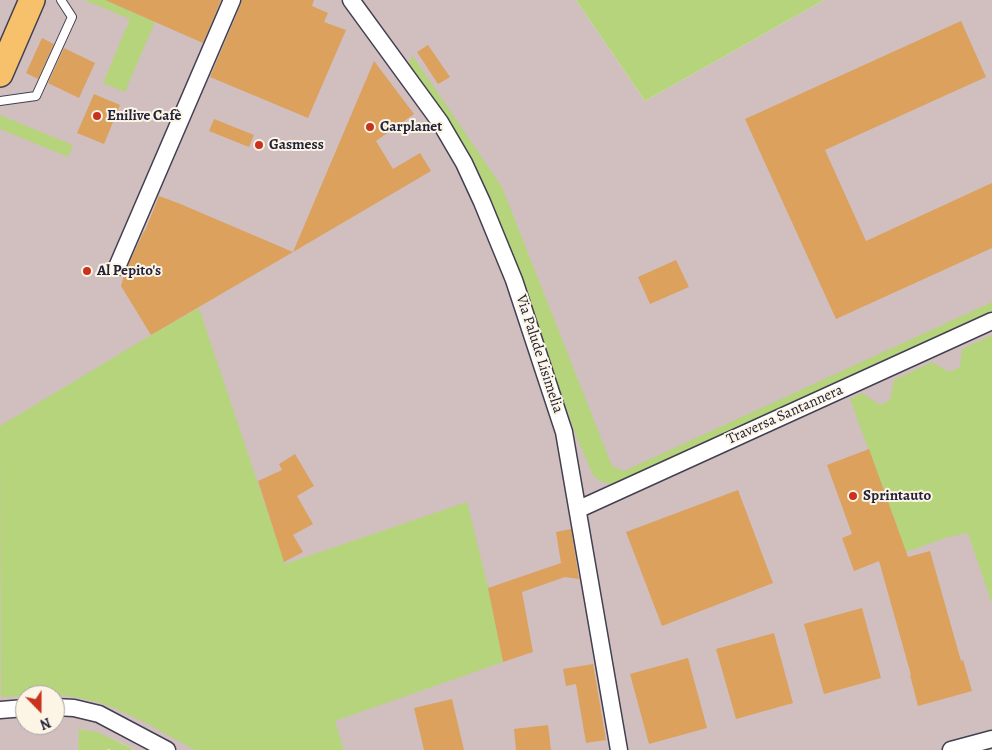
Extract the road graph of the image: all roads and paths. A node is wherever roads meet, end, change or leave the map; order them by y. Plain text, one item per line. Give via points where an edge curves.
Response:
1 (32, 0) edge
2 (61, 0) edge
3 (232, 0) edge
4 (351, 0) edge
5 (0, 74) edge
6 (0, 101) edge
7 (117, 267) dead end
8 (992, 321) edge
9 (579, 509) junction
10 (65, 708) edge
11 (15, 709) edge
12 (0, 710) edge
13 (992, 739) edge
14 (167, 750) edge
15 (620, 750) edge
16 (951, 750) edge

1 - 5 main road
2 - 6 lane via 72,17 36,96
3 - 7 street
4 - 9 street, Via Palude Lisimelia via 440,122 482,202 514,280 564,432
8 - 9 street, Traversa Santannera
9 - 15 street, Via Palude Lisimelia
10 - 14 street via 99,714
11 - 12 street
13 - 16 street

